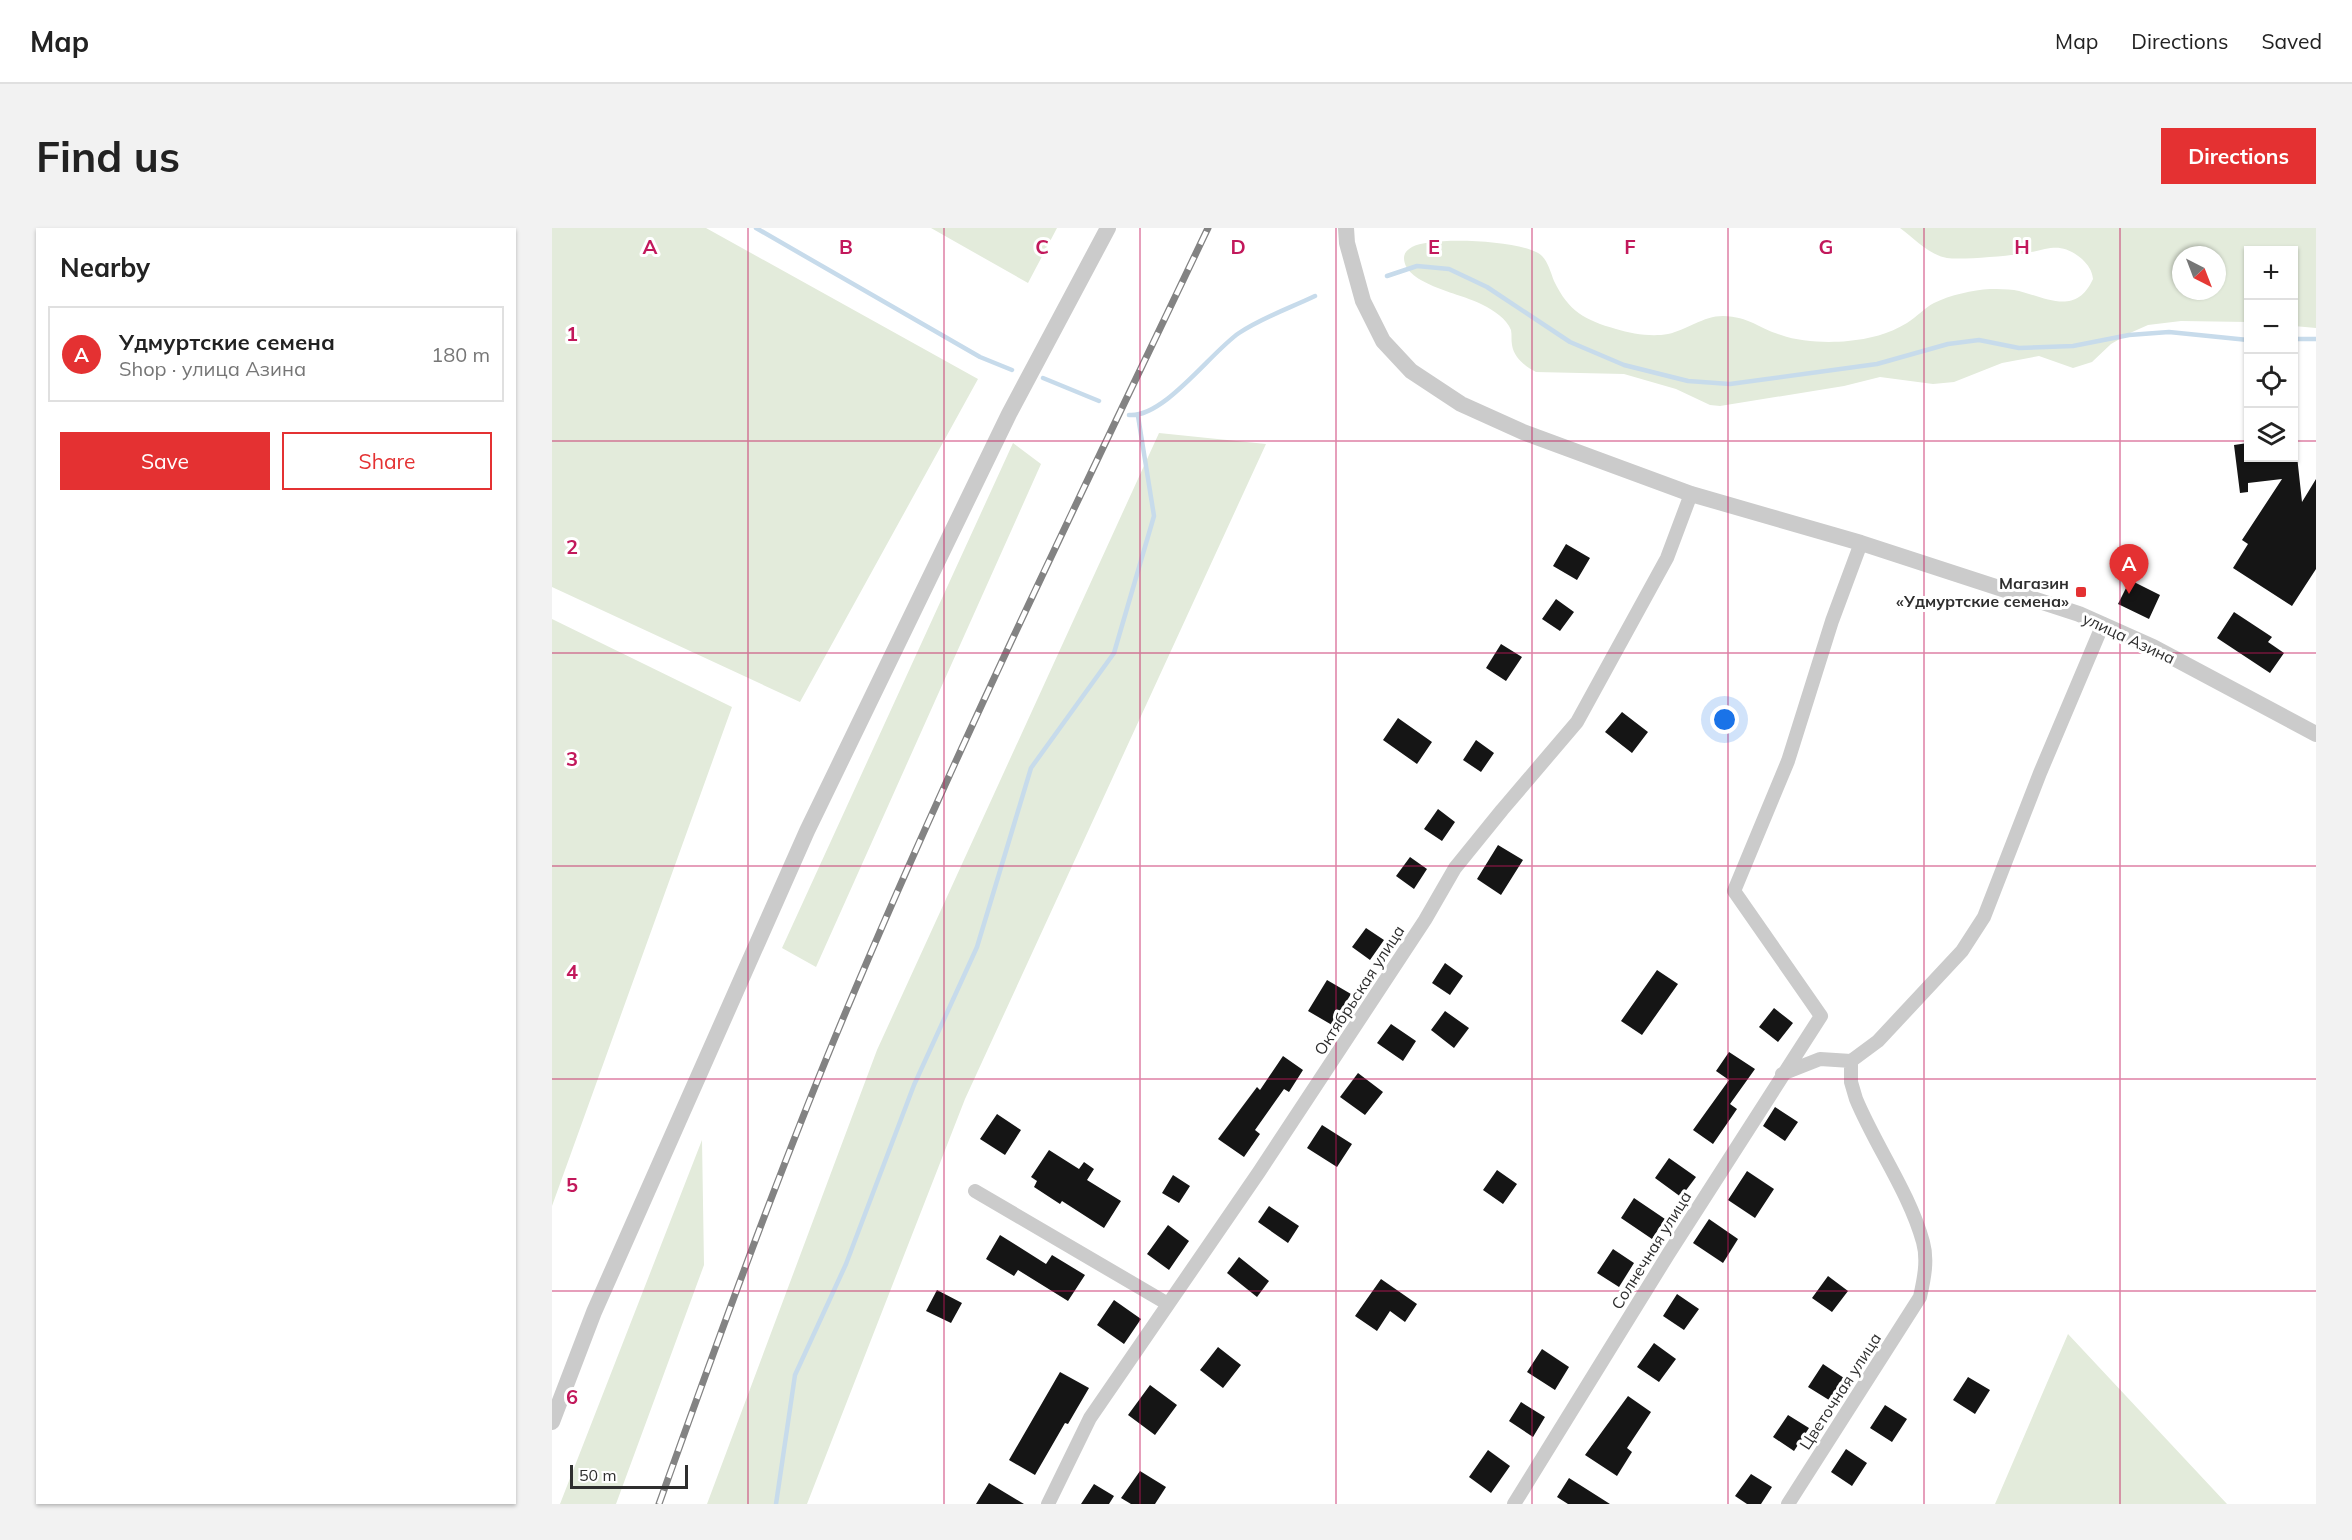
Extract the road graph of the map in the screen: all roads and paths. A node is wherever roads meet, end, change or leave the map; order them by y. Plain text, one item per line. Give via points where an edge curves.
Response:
1 (1108, 228) edge
2 (1346, 228) edge
3 (1691, 494) junction
4 (1861, 543) junction
5 (2103, 624) junction
6 (2316, 734) edge
7 (1851, 1061) junction
8 (1782, 1074) junction
9 (975, 1191) dead end
10 (1168, 1304) junction
11 (552, 1422) edge
12 (1048, 1504) edge
13 (1514, 1504) edge
14 (1788, 1504) edge

1 - 11 street via 1009,414 807,831 594,1312
2 - 3 street, улица Азина via 1363,301 1383,341 1411,371 1461,404 1523,432
3 - 4 street, улица Азина
3 - 10 street, Октябрьская улица via 1667,558 1577,722 1455,868 1425,921
4 - 5 street, улица Азина
4 - 8 street, Солнечная улица via 1788,761 1734,891 1821,1016
5 - 6 street, улица Азина
5 - 7 street via 1984,917 1962,951 1878,1041
7 - 8 street via 1820,1059
7 - 14 street, Цветочная улица via 1856,1099 1911,1210 1923,1243 1926,1273 1920,1297
8 - 13 street, Солнечная улица
9 - 10 street
10 - 12 street, Октябрьская улица via 1090,1418

